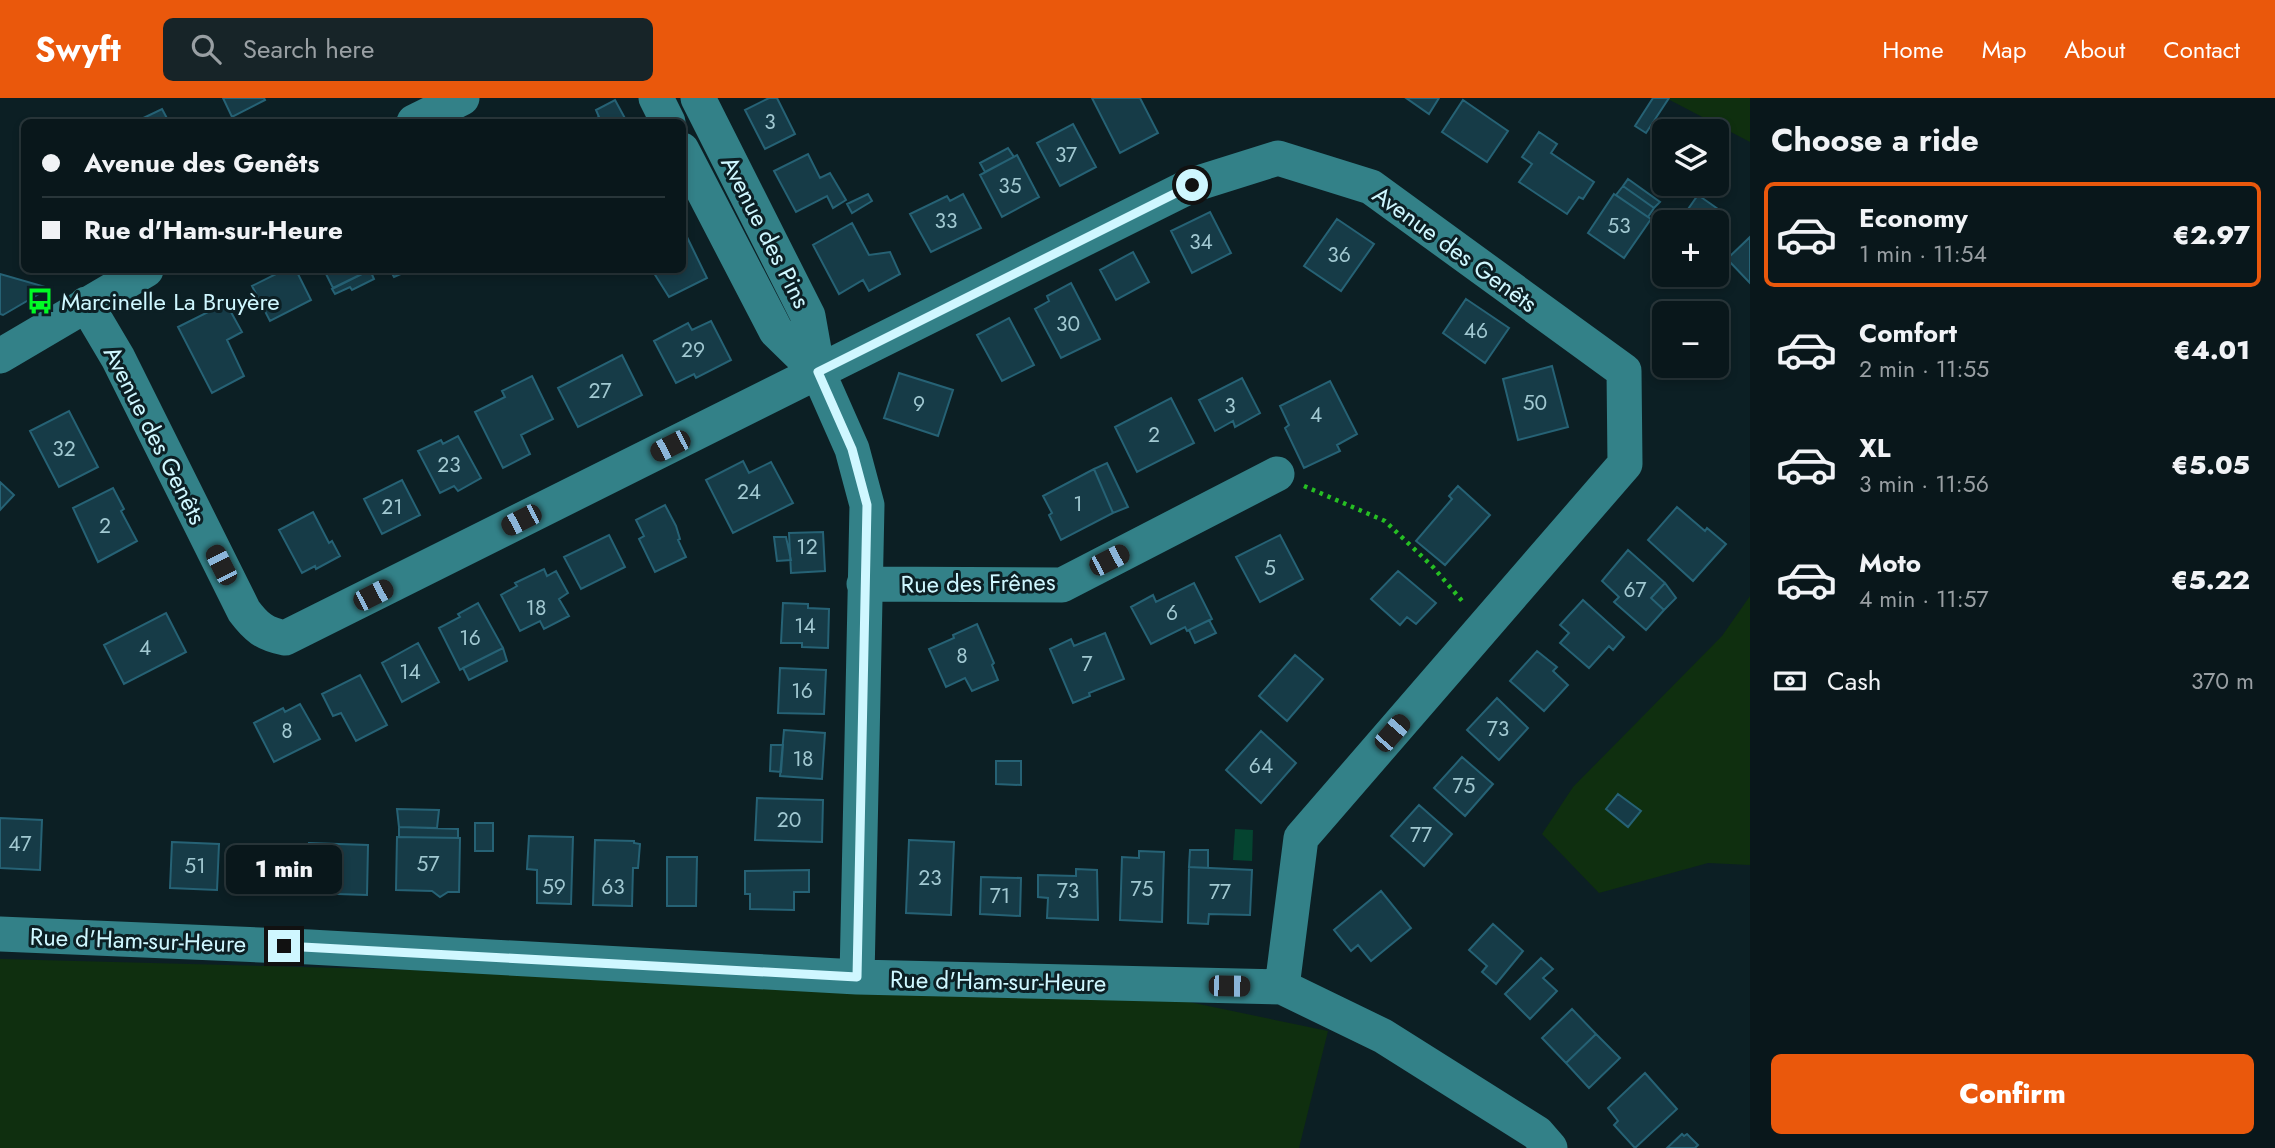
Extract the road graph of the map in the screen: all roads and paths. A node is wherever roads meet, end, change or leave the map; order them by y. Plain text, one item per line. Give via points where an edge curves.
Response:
1 (462, 98) edge
2 (656, 98) edge
3 (698, 98) edge
4 (420, 119) edge
5 (666, 119) edge
6 (686, 158) edge
7 (141, 273) edge
8 (86, 304) junction
9 (0, 356) edge
10 (818, 372) junction
11 (1277, 474) joint
12 (864, 584) junction
13 (1484, 627) junction
14 (0, 934) edge
15 (857, 977) junction
16 (1282, 987) junction
17 (1550, 1148) edge

1 - 4 street
2 - 5 street
3 - 10 street, Avenue des Pins via 808,316
6 - 10 street, Avenue des Pins via 776,331
7 - 8 street
8 - 9 street
8 - 10 street, Avenue des Genêts via 118,358 244,611 256,627 285,638
10 - 12 street, Avenue des Pins via 852,449 867,505
10 - 13 street, Avenue des Genêts via 1192,185 1278,158 1371,187 1624,371 1625,464
11 - 12 street, Rue des Frênes via 1062,585
11 - 13 path via 1385,521 1433,567
12 - 15 street, Avenue des Pins
13 - 16 street, Avenue des Genêts via 1301,838
14 - 15 street, Rue d'Ham-sur-Heure
15 - 16 street, Rue d'Ham-sur-Heure
16 - 17 street via 1383,1036 1537,1133

